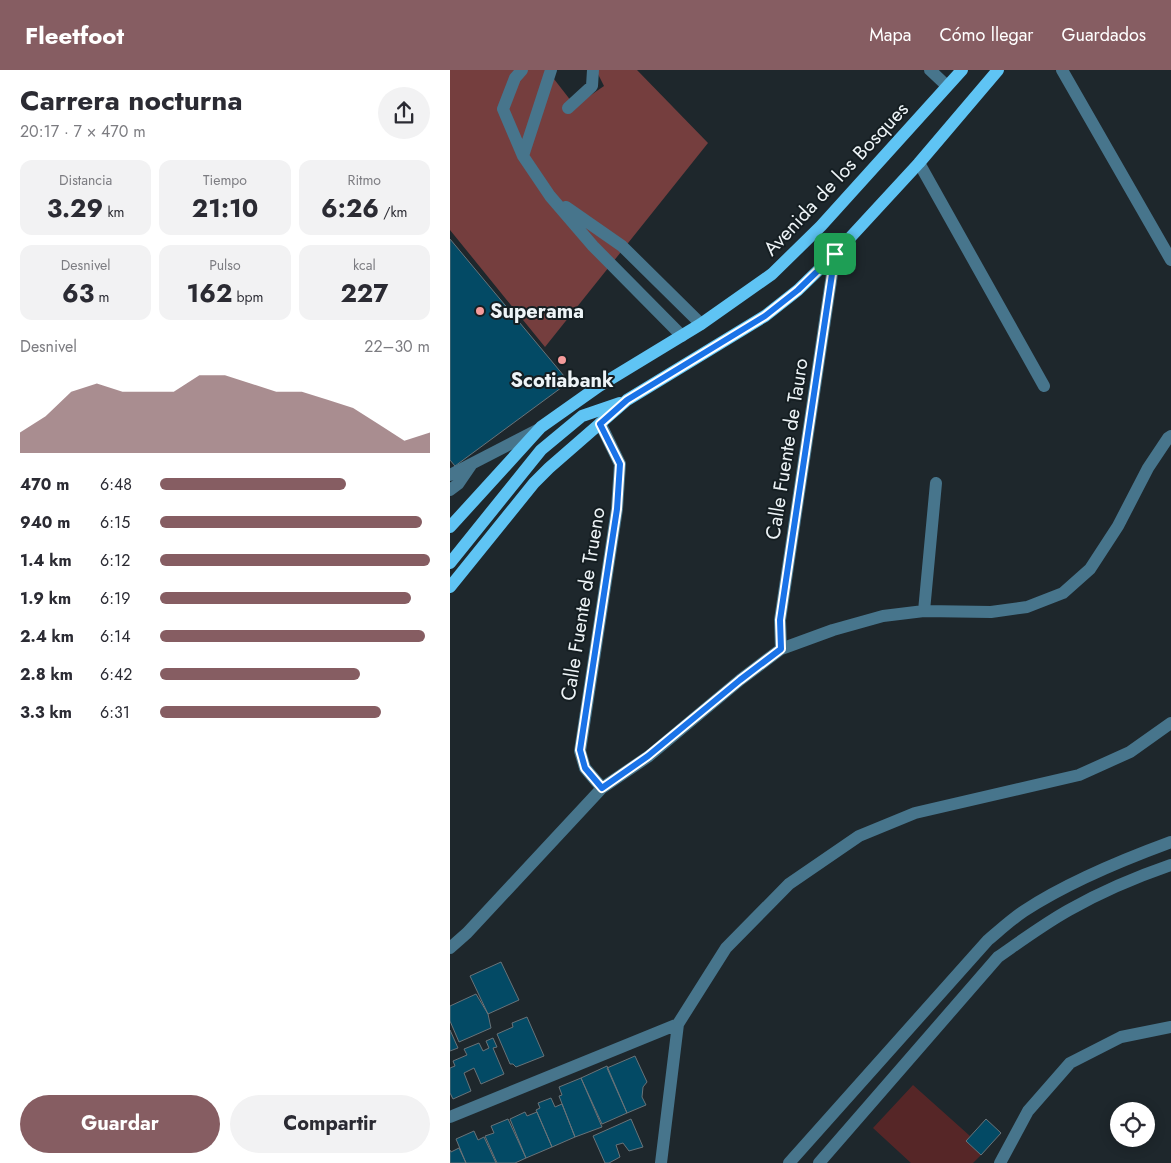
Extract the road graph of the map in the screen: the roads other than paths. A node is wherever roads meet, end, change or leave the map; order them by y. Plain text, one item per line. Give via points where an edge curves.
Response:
1 (522, 70) edge
2 (551, 70) edge
3 (592, 70) edge
4 (930, 70) edge
5 (962, 70) edge
6 (998, 70) edge
7 (1062, 70) edge
8 (947, 86) junction
9 (568, 108) dead end
10 (523, 156) junction
11 (919, 163) junction
12 (550, 196) junction
13 (835, 254) junction
14 (1171, 260) edge
15 (701, 324) junction
16 (682, 336) junction
17 (1044, 386) dead end
18 (627, 400) junction
19 (600, 424) junction
20 (541, 427) junction
21 (1171, 436) edge
22 (471, 465) junction
23 (450, 475) edge
24 (936, 483) dead end
25 (450, 490) edge
26 (450, 527) edge
27 (450, 563) edge
28 (450, 587) edge
29 (924, 612) junction
30 (781, 649) junction
31 (1171, 723) edge
32 (602, 788) junction
33 (1171, 842) edge
34 (1171, 864) edge
35 (450, 948) edge
36 (678, 1024) junction
37 (1171, 1027) edge
38 (450, 1116) edge
39 (661, 1163) edge
40 (789, 1163) edge
41 (819, 1163) edge
42 (1000, 1163) edge

1 - 10 street via 515,78 503,109
2 - 10 street
3 - 9 street via 592,86
4 - 8 street
5 - 8 main road, Avenida de los Bosques
6 - 11 main road
7 - 14 street
8 - 15 main road, Avenida de los Bosques via 821,226 772,274
10 - 12 street
11 - 13 main road
11 - 17 street
12 - 15 street via 622,246
12 - 16 street via 593,246
13 - 18 main road via 765,316
13 - 30 street, Calle Fuente de Tauro via 780,620
15 - 16 main road, Avenida de los Bosques
16 - 20 main road, Avenida de los Bosques via 599,386
18 - 19 main road
18 - 27 main road via 582,416 541,450
19 - 28 main road via 534,483
19 - 32 street, Calle Fuente de Trueno via 620,464 617,509 580,750 585,768
20 - 22 street
20 - 26 main road, Avenida de los Bosques
21 - 29 street via 1148,468 1118,526 1090,569 1063,593 1027,608 991,612
22 - 23 street
22 - 25 street
24 - 29 street
29 - 30 street via 883,616
30 - 32 street via 648,756
31 - 36 street via 1130,752 1079,774 915,813 859,836 789,884 726,948
32 - 35 street
33 - 40 street via 1062,890 1024,912 988,940
34 - 41 street via 1070,910 998,957
36 - 38 street
36 - 39 street
37 - 42 street via 1121,1037 1070,1063 1028,1111

